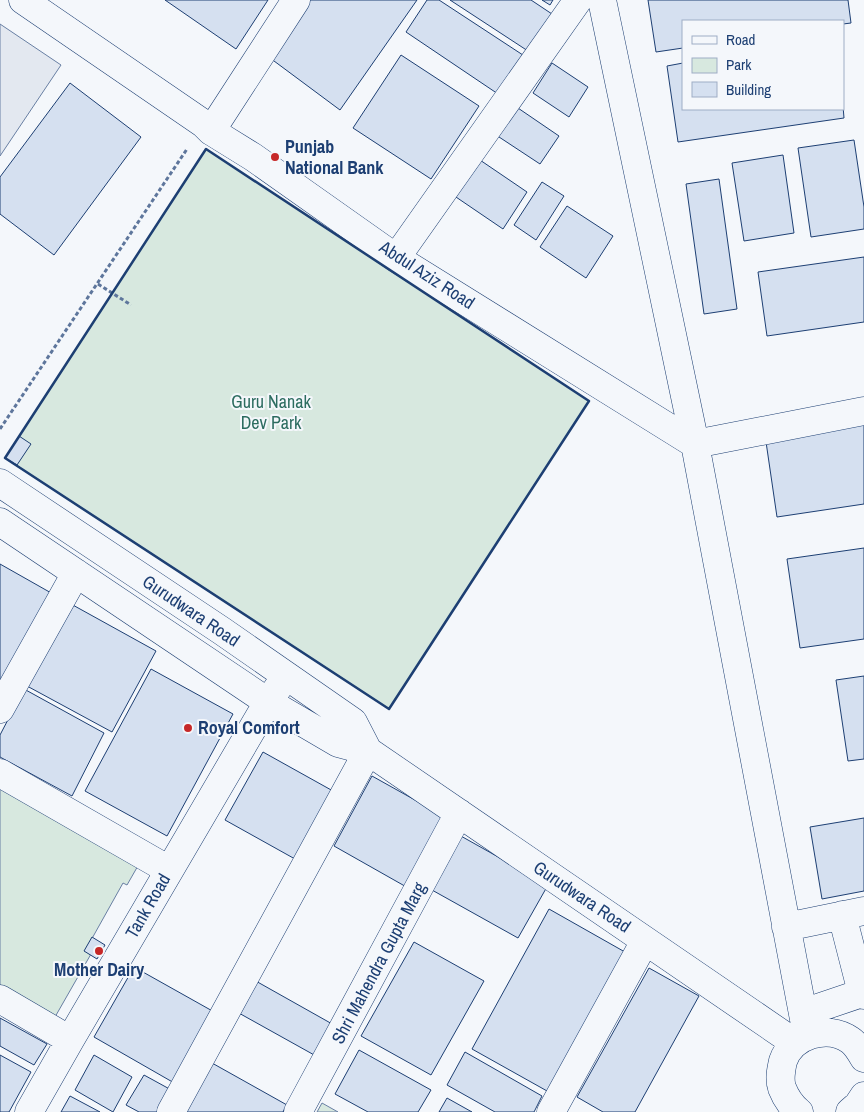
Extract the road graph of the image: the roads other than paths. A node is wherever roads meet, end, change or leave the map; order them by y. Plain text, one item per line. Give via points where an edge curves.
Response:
1 (23, 0) edge
2 (296, 0) edge
3 (578, 0) edge
4 (602, 0) edge
5 (208, 127) junction
6 (396, 258) junction
7 (864, 411) edge
8 (695, 444) junction
9 (0, 484) edge
10 (0, 522) edge
11 (76, 573) junction
12 (286, 676) junction
13 (268, 702) junction
14 (0, 709) edge
15 (368, 751) junction
16 (0, 773) edge
17 (459, 814) junction
18 (169, 870) junction
19 (853, 913) edge
20 (786, 927) junction
21 (645, 941) junction
22 (863, 994) edge
23 (0, 999) edge
24 (802, 1031) junction
25 (70, 1040) junction
26 (864, 1058) edge
27 (864, 1096) edge
28 (29, 1112) edge
29 (171, 1112) edge
30 (298, 1112) edge
31 (551, 1112) edge
32 (800, 1112) edge
33 (850, 1112) edge

1 - 5 street, Abdul Aziz Road
2 - 5 street
3 - 6 street
4 - 8 street
5 - 6 street, Abdul Aziz Road
6 - 8 street, Abdul Aziz Road
7 - 8 street
8 - 20 street
9 - 12 street, Gurudwara Road
10 - 11 street, Gurudwara Road
11 - 13 street, Gurudwara Road
11 - 14 street
12 - 13 street, Tank Road
12 - 15 street, Gurudwara Road via 353,722
13 - 15 street, Gurudwara Road via 338,743
13 - 18 street, Tank Road
15 - 17 street, Gurudwara Road
15 - 29 street
16 - 18 street
17 - 21 street, Gurudwara Road
17 - 30 street, Shri Mahendra Gupta Marg
18 - 25 street, Tank Road
19 - 20 street
19 - 22 street
20 - 24 street
21 - 24 street, Gurudwara Road
21 - 31 street
22 - 24 street
23 - 25 street
24 - 26 street via 836,1034 850,1040
24 - 32 street via 785,1055 781,1069 785,1097
25 - 28 street, Tank Road
27 - 33 street

